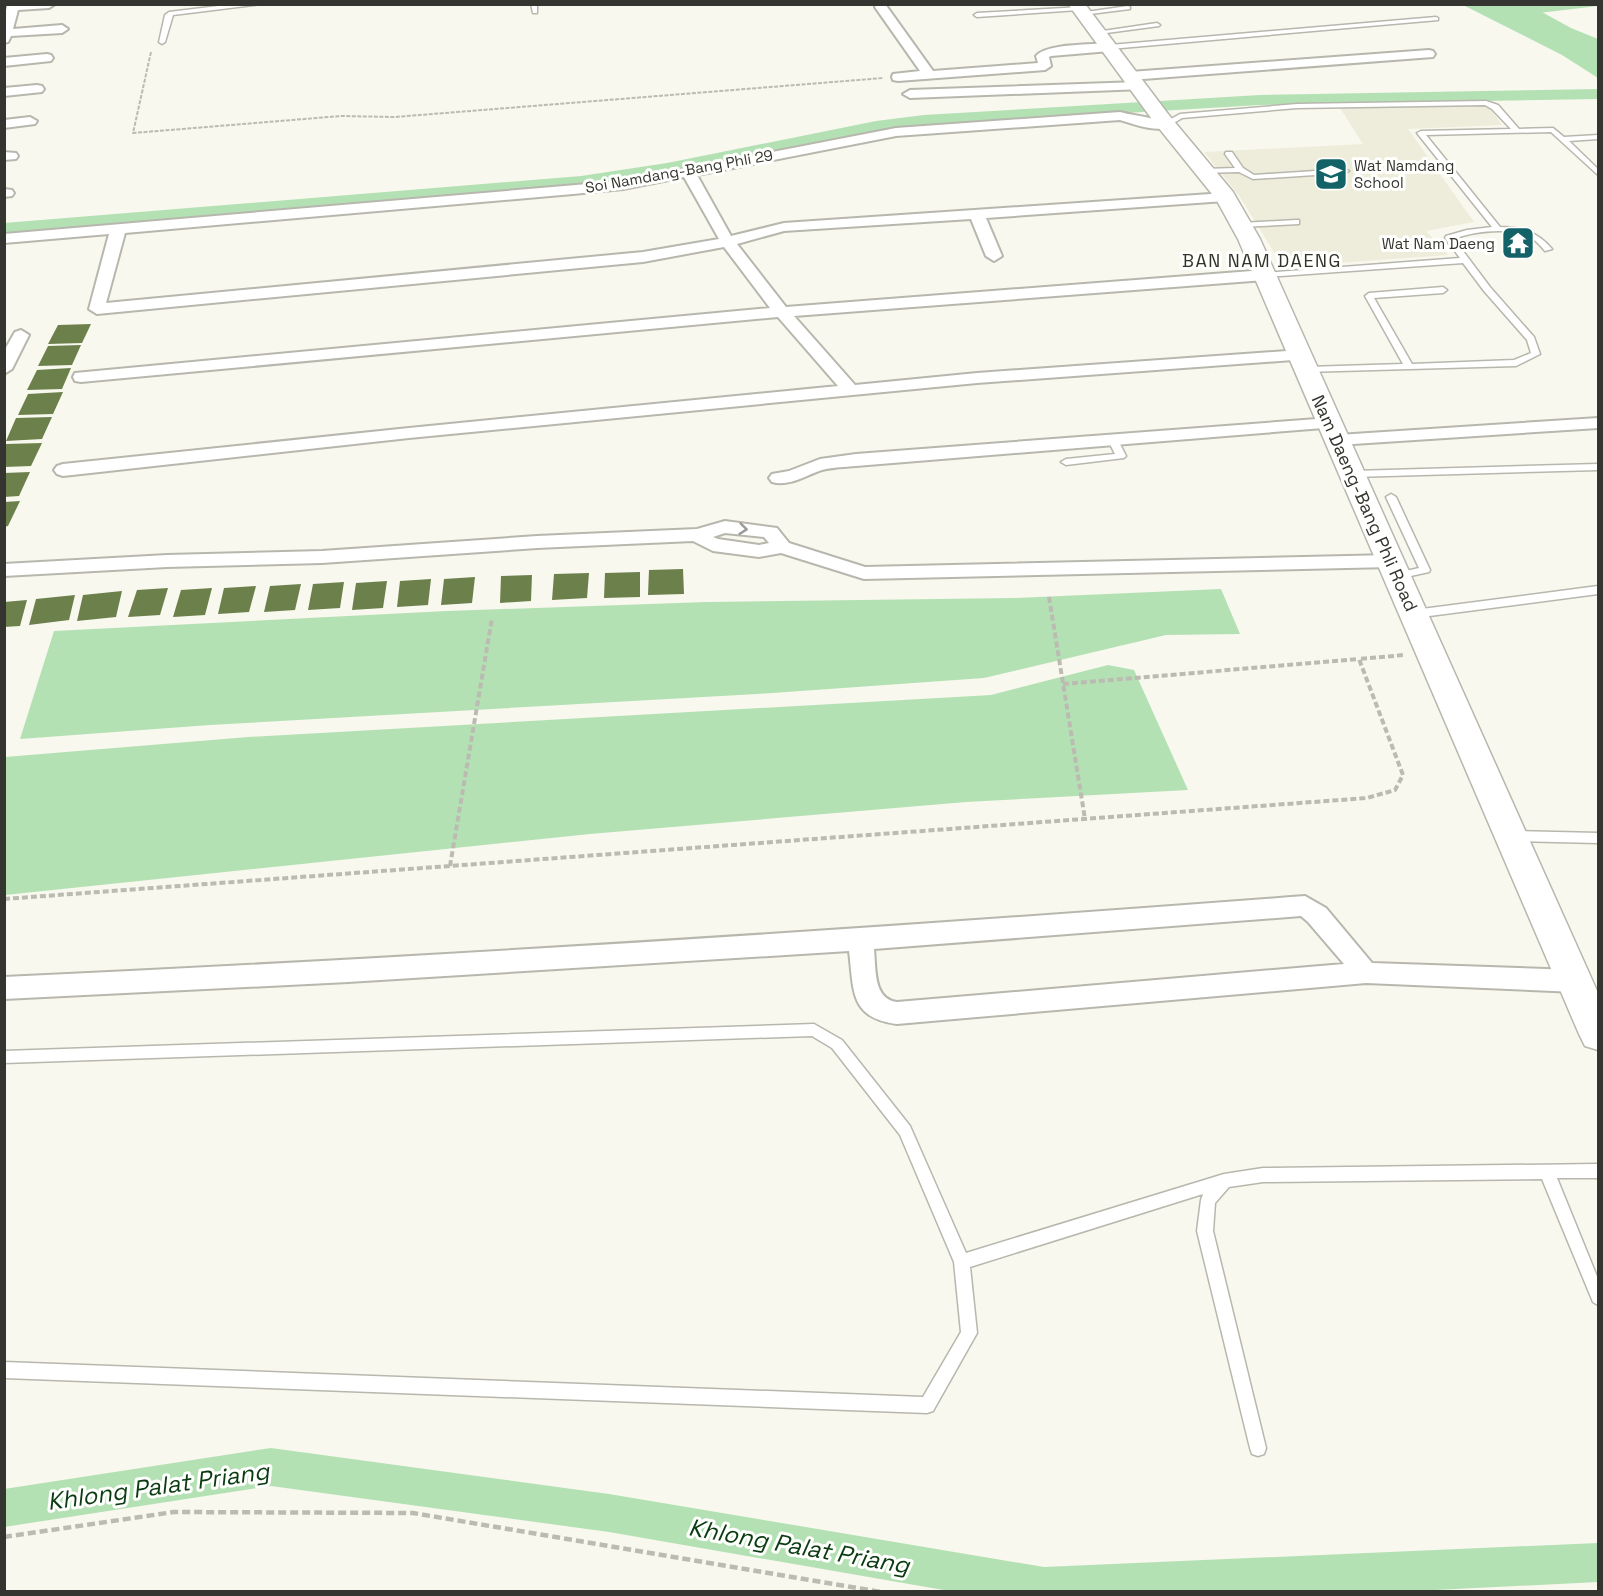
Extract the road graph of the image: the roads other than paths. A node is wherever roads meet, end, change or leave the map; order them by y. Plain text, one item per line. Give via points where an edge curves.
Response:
1 (49, 4) edge
2 (258, 4) edge
3 (15, 6) edge
4 (881, 7) dead end
5 (1079, 8) edge
6 (1128, 8) dead end
7 (977, 15) dead end
8 (1436, 19) dead end
9 (1157, 25) dead end
10 (62, 29) dead end
11 (5, 36) edge
12 (1104, 40) junction
13 (162, 42) dead end
14 (1429, 54) dead end
15 (47, 58) dead end
16 (4, 62) edge
17 (929, 75) junction
18 (898, 77) road end
19 (1132, 79) junction
20 (37, 89) dead end
21 (4, 92) edge
22 (910, 94) dead end
23 (1159, 115) junction
24 (30, 121) dead end
25 (4, 124) edge
26 (1516, 130) junction
27 (1599, 137) edge
28 (1564, 139) junction
29 (1229, 154) dead end
30 (1240, 170) junction
31 (1205, 171) junction
32 (1345, 171) dead end
33 (688, 173) junction
34 (1599, 173) edge
35 (1225, 197) junction
36 (977, 214) junction
37 (1296, 222) dead end
38 (1241, 225) junction
39 (118, 230) junction
40 (1498, 230) junction
41 (4, 239) edge
42 (726, 242) junction
43 (1548, 249) dead end
44 (994, 256) dead end
45 (1464, 260) junction
46 (1265, 275) junction
47 (1443, 290) dead end
48 (783, 312) junction
49 (21, 335) dead end
50 (1304, 363) junction
51 (1410, 366) junction
52 (4, 369) edge
53 (81, 377) dead end
54 (850, 390) junction
55 (1599, 423) edge
56 (1334, 431) junction
57 (1113, 440) junction
58 (1066, 462) dead end
59 (1599, 467) edge
60 (63, 470) dead end
61 (1353, 474) junction
62 (778, 478) dead end
63 (1391, 497) dead end
64 (1394, 568) junction
65 (4, 570) edge
66 (1599, 590) edge
67 (1414, 614) junction
68 (1512, 836) junction
69 (1599, 838) edge
70 (860, 940) junction
71 (1366, 973) junction
72 (1576, 981) junction
73 (4, 988) edge
74 (1596, 1023) edge
75 (4, 1057) edge
76 (1599, 1171) edge
77 (1547, 1172) junction
78 (1225, 1181) junction
79 (962, 1262) junction
80 (1599, 1297) edge
81 (4, 1370) edge
82 (1257, 1448) dead end

1 - 3 street
2 - 13 lane via 171,13
3 - 11 street
4 - 17 street
5 - 6 lane
5 - 7 lane
5 - 12 main road, Nam Daeng-Bang Phli Road
8 - 12 lane
9 - 12 lane
10 - 11 street
12 - 17 street via 1048,52 1042,56 1045,66
12 - 19 main road, Nam Daeng-Bang Phli Road
14 - 19 street
15 - 16 street
17 - 18 street
19 - 22 street via 1103,88
19 - 23 main road, Nam Daeng-Bang Phli Road
20 - 21 street
23 - 26 lane via 1297,106 1486,103 1495,107
23 - 31 main road, Nam Daeng-Bang Phli Road
23 - 33 street, Soi Namdang-Bang Phli 29 via 1148,123 1120,116 896,132
24 - 25 street
26 - 28 lane via 1553,130
26 - 40 lane via 1421,133
27 - 28 lane
28 - 34 lane
29 - 30 lane
30 - 31 lane
30 - 32 lane via 1253,177
31 - 35 main road, Nam Daeng-Bang Phli Road
33 - 39 street, Soi Namdang-Bang Phli 29 via 623,185
33 - 42 street
35 - 36 street
35 - 38 main road, Nam Daeng-Bang Phli Road
36 - 42 street via 784,227
36 - 44 street
37 - 38 lane
38 - 46 main road, Nam Daeng-Bang Phli Road
39 - 41 street, Soi Namdang-Bang Phli 29
39 - 42 street via 97,309 643,257
40 - 43 lane via 1533,235
40 - 45 lane via 1458,233 1449,238
42 - 48 street
45 - 46 lane
45 - 51 lane via 1531,339 1536,354 1516,363
46 - 48 street
46 - 50 main road, Nam Daeng-Bang Phli Road
47 - 51 lane via 1368,296
48 - 53 street
48 - 54 street
49 - 52 street
50 - 51 lane
50 - 54 street via 976,378
50 - 56 main road, Nam Daeng-Bang Phli Road
54 - 60 street
55 - 56 street
56 - 57 street
56 - 61 main road, Nam Daeng-Bang Phli Road
57 - 58 lane via 1120,456
57 - 62 street via 856,460 820,465
59 - 61 lane
61 - 64 main road, Nam Daeng-Bang Phli Road
63 - 64 lane via 1425,570
64 - 65 street via 864,573 782,547 759,551 713,545 697,535 322,557
64 - 67 main road, Nam Daeng-Bang Phli Road
66 - 67 lane
67 - 68 main road, Nam Daeng-Bang Phli Road
68 - 69 lane
68 - 72 main road, Nam Daeng-Bang Phli Road
70 - 71 street via 1305,906
70 - 71 street via 868,998 881,1011 897,1013
70 - 73 street via 348,972
71 - 72 street
72 - 74 main road, Nam Daeng-Bang Phli Road
75 - 79 lane via 814,1030 837,1044 905,1131
76 - 77 lane
77 - 78 lane via 1263,1175
77 - 80 lane
78 - 79 lane
78 - 82 lane via 1208,1200 1205,1231
79 - 81 lane via 969,1333 927,1406

